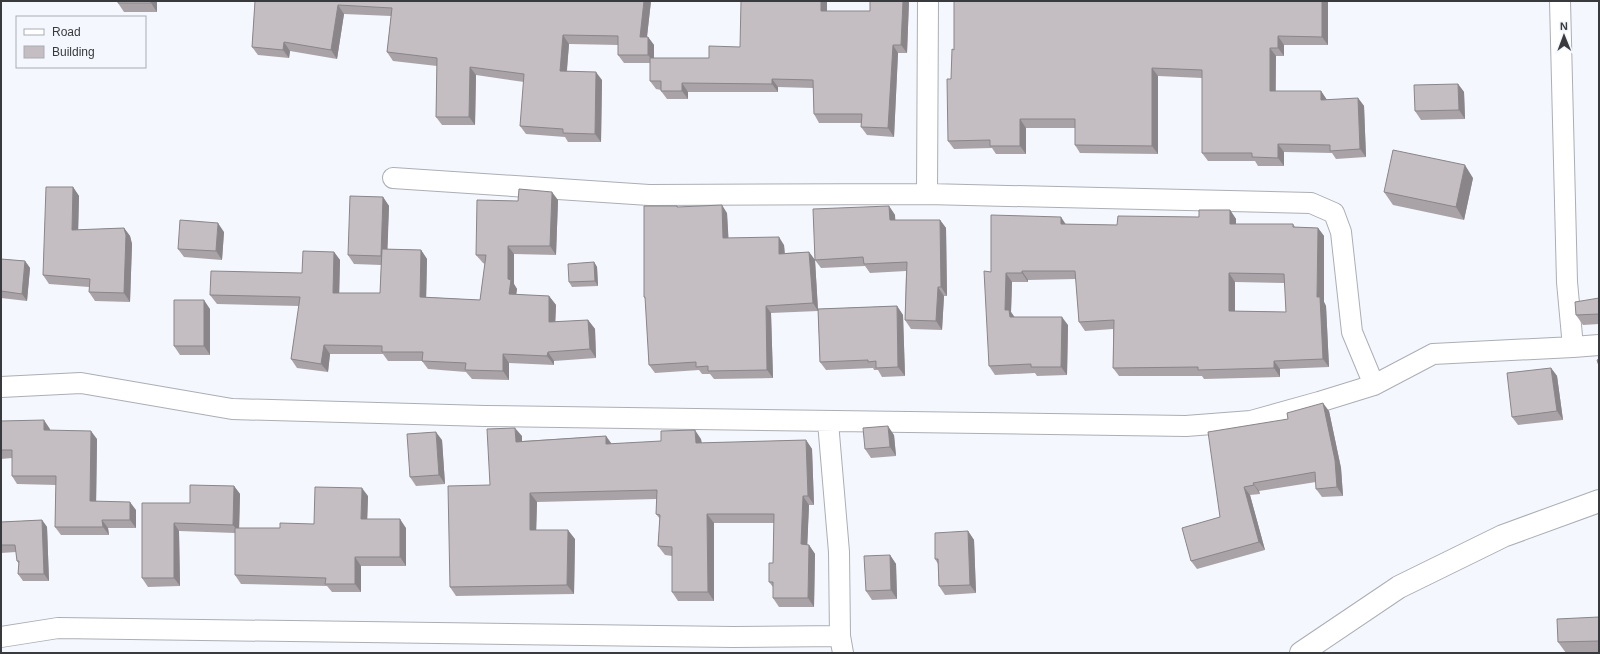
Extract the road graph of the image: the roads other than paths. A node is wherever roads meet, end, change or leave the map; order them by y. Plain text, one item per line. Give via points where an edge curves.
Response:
1 (928, 1) edge
2 (1560, 1) edge
3 (394, 178) dead end
4 (927, 194) junction
5 (1599, 344) edge
6 (1573, 348) junction
7 (1374, 385) junction
8 (1, 387) edge
9 (828, 422) junction
10 (1599, 502) edge
11 (1, 637) edge
12 (841, 644) edge
13 (1302, 653) edge

1 - 4 street
2 - 6 street via 1567,282
3 - 4 street via 649,195
4 - 7 street via 1311,203 1334,213 1341,232 1352,332
5 - 6 street
6 - 7 street via 1433,354
7 - 9 street via 1251,421 1186,426
8 - 9 street via 81,383 232,409 493,417
9 - 12 street via 839,552
10 - 13 main road via 1503,536 1399,587
11 - 12 street via 58,628

